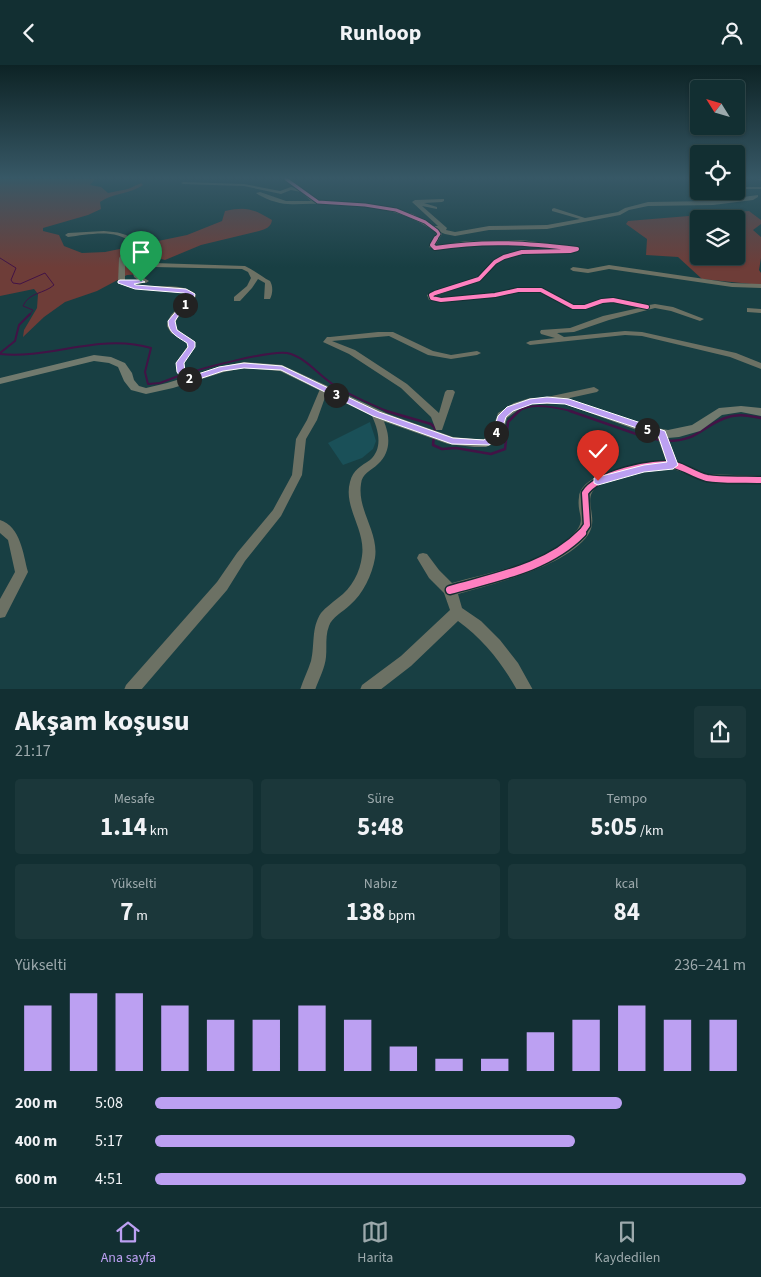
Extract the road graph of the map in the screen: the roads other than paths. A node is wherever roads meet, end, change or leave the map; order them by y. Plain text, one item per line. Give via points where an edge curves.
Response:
1 (379, 208) edge
2 (423, 208) edge
3 (631, 208) edge
4 (554, 210) dead end
5 (587, 218) junction
6 (429, 225) junction
7 (454, 234) junction
8 (68, 235) dead end
9 (573, 269) dead end
10 (252, 274) junction
11 (122, 281) junction
12 (761, 286) edge
13 (267, 297) dead end
14 (237, 299) dead end
15 (647, 307) junction
16 (750, 310) dead end
17 (761, 311) edge
18 (700, 319) dead end
19 (573, 339) junction
20 (530, 343) dead end
21 (477, 353) dead end
22 (761, 367) edge
23 (184, 376) junction
24 (0, 381) edge
25 (324, 389) junction
26 (594, 389) dead end
27 (450, 392) dead end
28 (547, 400) junction
29 (761, 412) edge
30 (376, 414) junction
31 (434, 432) junction
32 (664, 439) junction
33 (673, 465) junction
34 (761, 480) edge
35 (0, 525) edge
36 (423, 558) dead end
37 (450, 590) junction
38 (0, 611) edge
39 (457, 612) junction
40 (131, 689) edge
41 (307, 689) edge
42 (367, 689) edge
43 (526, 689) edge

1 - 6 street via 410,215
2 - 7 street
3 - 5 street
4 - 5 street
5 - 7 street via 555,227 489,228
6 - 7 street
6 - 15 street via 439,234 432,245 435,248 521,241 578,249 522,252 504,257 480,279 435,293 432,298 441,300 536,290 550,293 573,307 612,300
8 - 11 street via 116,234 131,238 134,243 122,258
9 - 12 street via 588,271 609,267 732,285
10 - 11 street via 243,267 161,267 149,263 152,252 140,259 135,268 135,275 146,281
10 - 13 street via 268,282
10 - 14 street via 253,285
11 - 23 street via 135,287 186,291 192,296 171,321 175,331 191,342 180,363
15 - 18 street via 664,307
15 - 19 street via 571,329 544,332
16 - 17 street
19 - 20 street
19 - 22 street via 642,334 733,355
21 - 31 street via 451,357 432,353 390,334 378,333 326,342 352,352 404,386 436,416
23 - 24 main road via 146,391 135,388 122,365 94,358
23 - 25 main road via 244,365 264,366 282,368
25 - 30 main road
25 - 40 street via 301,439 297,475 277,513 222,586
26 - 28 street
27 - 31 street
28 - 31 main road via 530,401 510,409 502,416 496,436 486,443 452,441
28 - 32 main road via 566,401
29 - 32 main road via 741,409 719,412 704,423
30 - 31 main road
30 - 41 street via 384,441 382,451 378,458 362,469 355,485 358,512 369,541 368,562 354,591 332,610 322,624 318,661
32 - 33 street
33 - 34 street via 701,476
33 - 37 street via 598,481 585,494 583,501 588,517 585,529 571,545 524,567
35 - 38 street via 13,539 22,572
36 - 37 street
37 - 39 street
39 - 42 street via 406,661
39 - 43 street via 495,645

